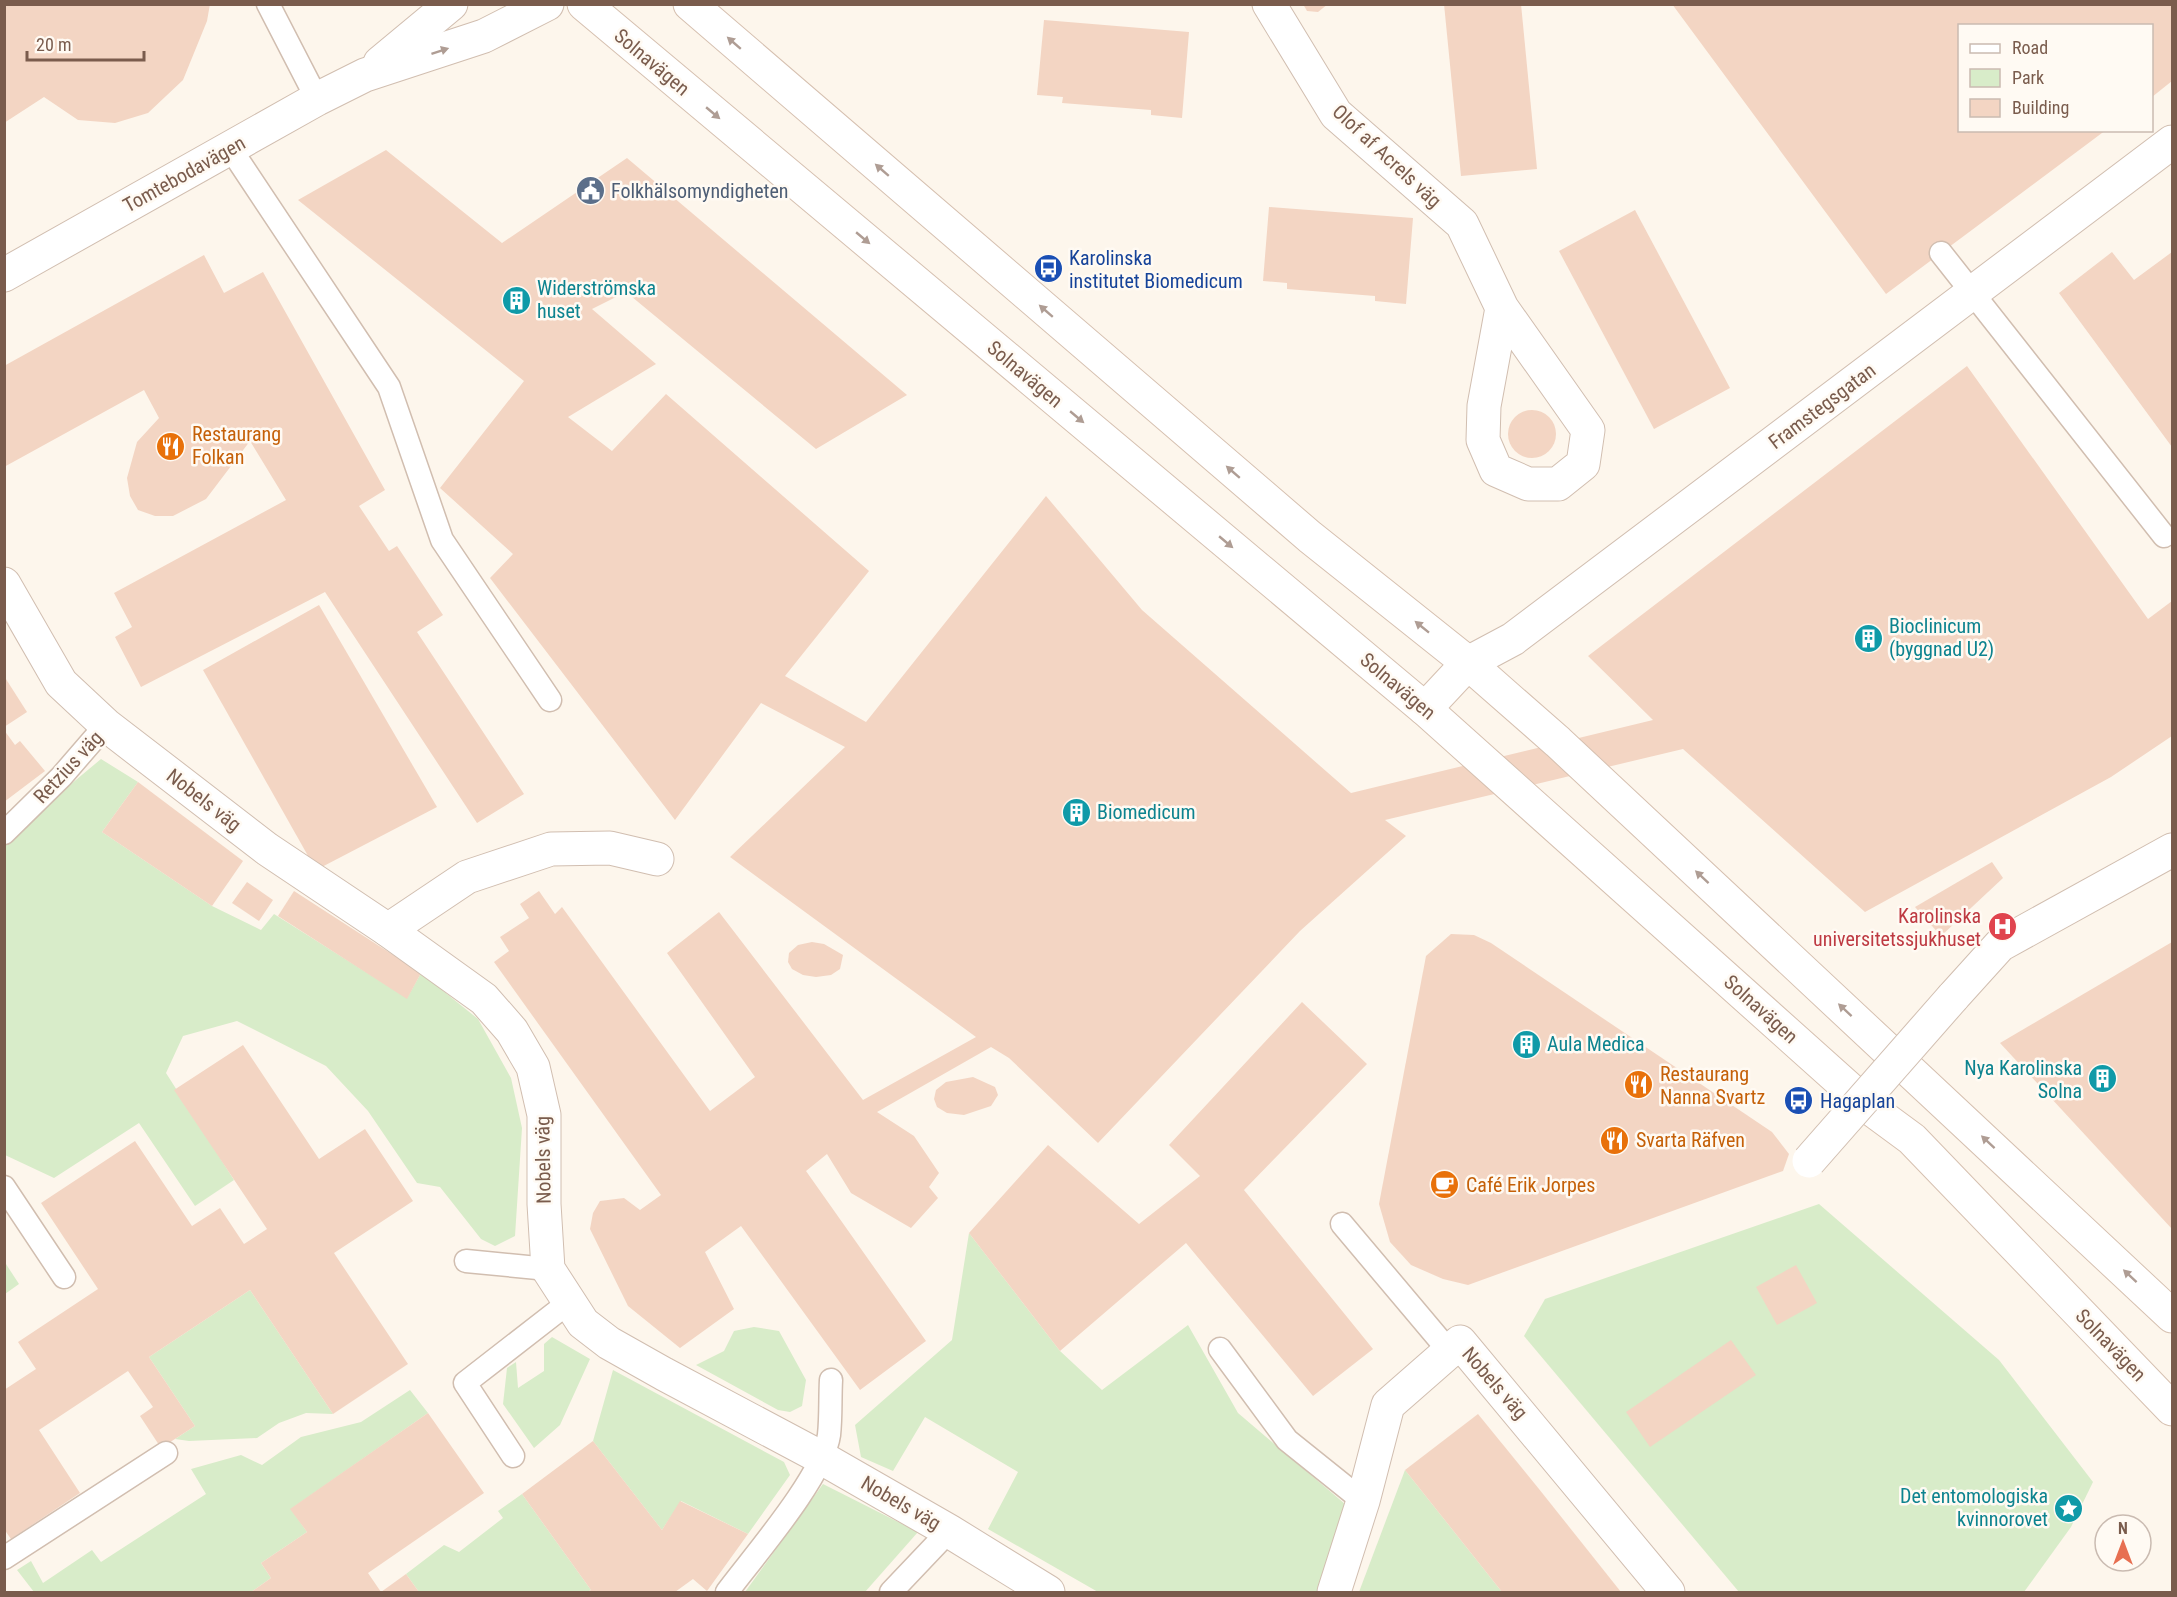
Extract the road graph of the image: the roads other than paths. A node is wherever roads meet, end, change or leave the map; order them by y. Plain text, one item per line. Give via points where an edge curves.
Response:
1 (268, 4) edge
2 (452, 4) edge
3 (548, 4) edge
4 (584, 4) edge
5 (690, 4) edge
6 (1269, 4) edge
7 (365, 75) junction
8 (317, 99) junction
9 (2172, 142) edge
10 (230, 148) junction
11 (1941, 253) dead end
12 (4, 275) edge
13 (1972, 293) junction
14 (1502, 308) junction
15 (2164, 536) dead end
16 (4, 584) edge
17 (1468, 663) junction
18 (550, 700) dead end
19 (1425, 709) junction
20 (106, 725) junction
21 (4, 833) edge
22 (2172, 850) edge
23 (657, 859) dead end
24 (388, 930) junction
25 (1809, 1161) dead end
26 (4, 1187) edge
27 (1342, 1224) dead end
28 (466, 1261) dead end
29 (548, 1269) junction
30 (64, 1277) dead end
31 (568, 1303) junction
32 (2172, 1316) edge
33 (1220, 1349) dead end
34 (1449, 1351) junction
35 (831, 1380) dead end
36 (2172, 1409) edge
37 (166, 1453) dead end
38 (513, 1456) dead end
39 (820, 1457) junction
40 (1363, 1501) junction
41 (949, 1531) junction
42 (4, 1558) edge
43 (726, 1593) edge
44 (891, 1593) edge
45 (1048, 1593) edge
46 (1334, 1593) edge
47 (1668, 1593) edge

1 - 8 lane
2 - 7 street, Tomtebodavägen
7 -> 3 street, Tomtebodavägen via 484,36
4 -> 19 street, Solnavägen
17 -> 5 street via 1310,537
6 - 14 street, Olof af Acrels väg via 1336,114 1462,224
7 - 8 street, Tomtebodavägen
8 - 10 street, Tomtebodavägen
9 - 13 street, Framstegsgatan
10 - 12 street, Tomtebodavägen
10 - 18 lane via 389,387 442,540
11 - 13 lane
13 - 15 lane
13 - 17 street, Framstegsgatan via 1513,639
14 - 14 street, Olof af Acrels väg via 1484,406 1483,440 1496,470 1528,484 1558,484 1583,464 1588,430
16 - 20 street, Nobels väg via 62,684
17 - 19 street, Framstegsgatan
32 -> 17 street via 1575,758
19 - 36 street, Solnavägen via 1874,1111 1912,1139
20 - 21 lane, Retzius väg
20 - 24 street, Nobels väg via 267,849
22 - 25 street, bridge via 2000,945
23 - 24 street via 609,848 551,849 467,877
24 - 29 street, Nobels väg via 484,999 512,1031 533,1067 544,1115
26 - 30 lane
27 - 34 lane
28 - 29 lane
29 - 31 street, Nobels väg
31 - 38 lane via 465,1383
31 - 39 street, Nobels väg via 583,1323 609,1343
33 - 40 lane via 1287,1440
34 - 40 street, Nobels väg via 1388,1405
34 - 47 street, Nobels väg via 1460,1342
35 - 39 lane via 829,1437
37 - 42 lane
39 - 41 street, Nobels väg
39 - 43 lane via 806,1487
40 - 46 street, Nobels väg
41 - 44 lane
41 - 45 street, Nobels väg

